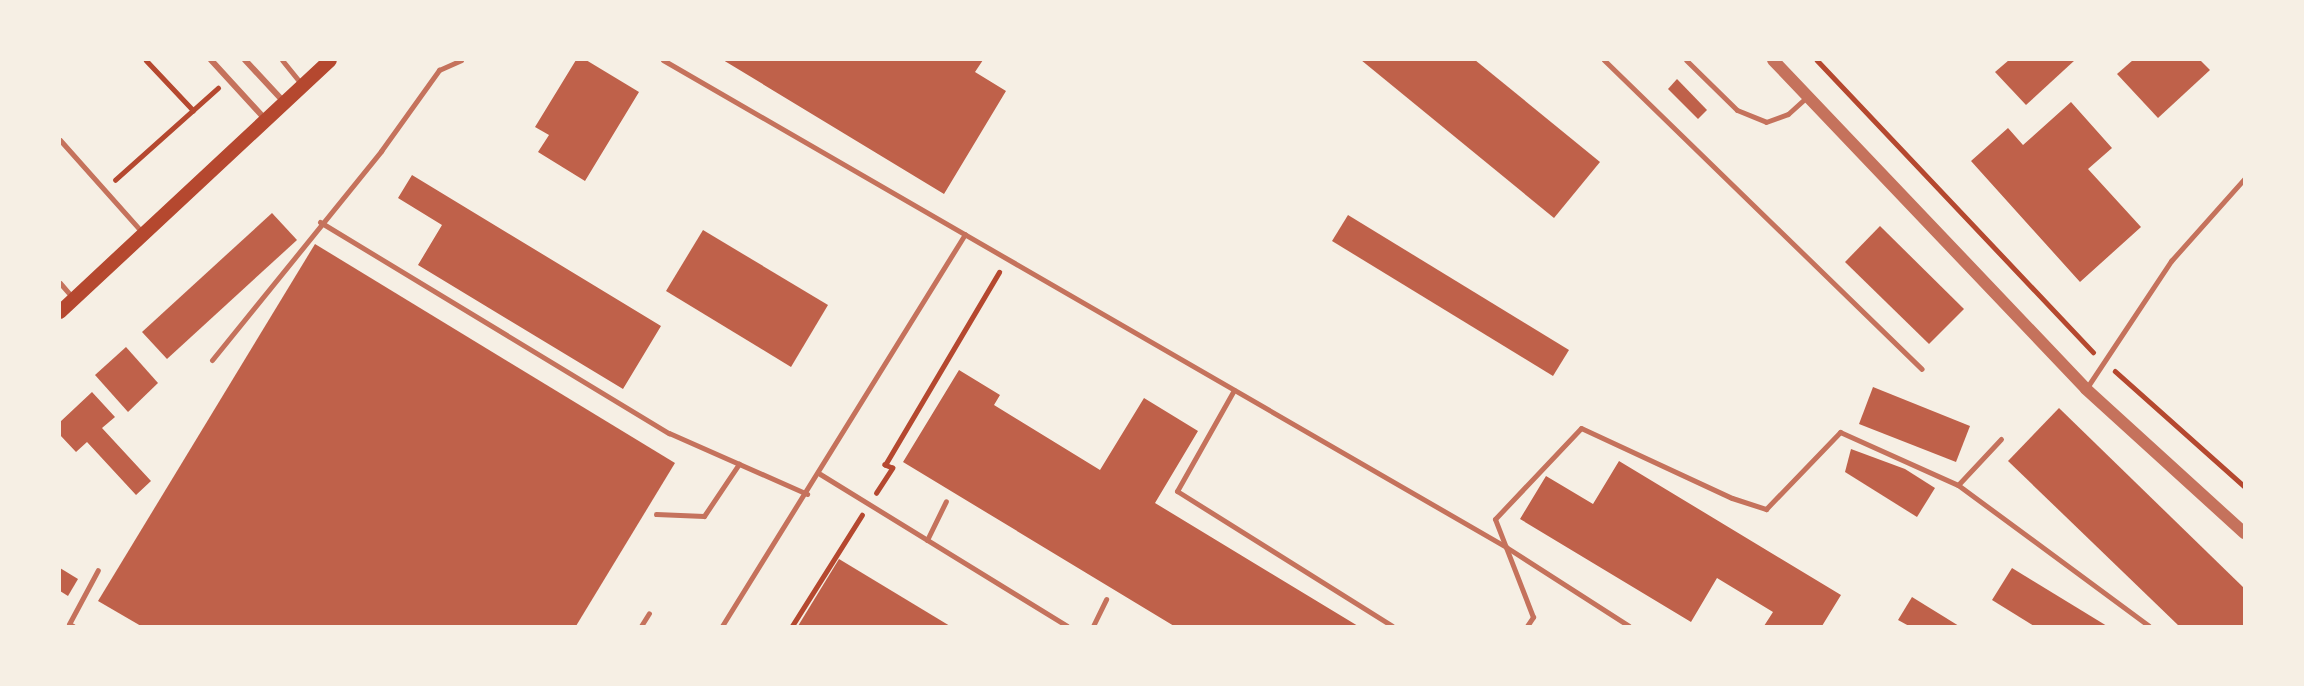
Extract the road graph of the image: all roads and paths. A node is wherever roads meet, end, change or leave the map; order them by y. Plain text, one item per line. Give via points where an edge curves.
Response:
1 (146, 60) edge
2 (211, 60) edge
3 (245, 60) edge
4 (282, 60) edge
5 (330, 60) edge
6 (461, 60) edge
7 (663, 60) edge
8 (1604, 60) edge
9 (1686, 60) edge
10 (1773, 60) edge
11 (1817, 60) edge
12 (229, 79) junction
13 (302, 85) junction
14 (1808, 96) junction
15 (284, 102) junction
16 (193, 110) junction
17 (265, 119) junction
18 (60, 140) edge
19 (2245, 179) edge
20 (104, 190) junction
21 (320, 222) junction
22 (144, 233) junction
23 (965, 234) junction
24 (1007, 258) junction
25 (60, 283) edge
26 (74, 299) junction
27 (60, 312) edge
28 (212, 360) dead end
29 (2104, 362) junction
30 (1922, 369) dead end
31 (2086, 389) junction
32 (1234, 390) junction
33 (2001, 439) dead end
34 (739, 464) junction
35 (820, 474) junction
36 (1958, 485) junction
37 (2245, 486) edge
38 (807, 494) junction
39 (946, 501) dead end
40 (869, 504) junction
41 (656, 514) dead end
42 (2245, 533) edge
43 (927, 540) junction
44 (1506, 547) junction
45 (98, 570) dead end
46 (1106, 600) dead end
47 (649, 613) dead end
48 (73, 626) edge
49 (641, 626) edge
50 (722, 626) edge
51 (792, 626) edge
52 (1067, 626) edge
53 (1093, 626) edge
54 (1392, 626) edge
55 (1527, 626) edge
56 (1629, 626) edge
57 (2149, 626) edge

1 - 16 path
2 - 12 street
3 - 15 street
4 - 13 lane
5 - 13 main road
6 - 21 lane via 439,71 381,151
7 - 23 lane
8 - 30 lane
9 - 14 lane via 1737,110 1766,122 1788,114
10 - 14 street
11 - 29 path via 2069,331
12 - 16 path
12 - 17 street
13 - 15 main road
14 - 31 street
15 - 17 main road
16 - 20 path
17 - 22 main road
18 - 20 lane
19 - 29 lane via 2171,261
20 - 22 lane
21 - 28 lane
21 - 34 lane via 669,433
22 - 26 main road
23 - 24 lane
23 - 35 lane
24 - 32 lane
24 - 40 path via 885,465 892,468
25 - 26 lane
26 - 27 main road
29 - 31 lane
29 - 37 path
31 - 42 street
32 - 44 lane
32 - 54 lane via 1177,491
33 - 36 lane
34 - 38 lane
34 - 41 lane via 704,516
35 - 38 lane
35 - 40 lane
36 - 44 lane via 1840,432 1766,509 1732,498 1581,428 1495,519
36 - 57 lane
38 - 50 lane
39 - 43 lane
40 - 43 lane
40 - 51 path
43 - 52 lane
44 - 55 lane via 1533,617
44 - 56 lane
45 - 48 lane via 69,624
46 - 53 lane
47 - 49 lane

